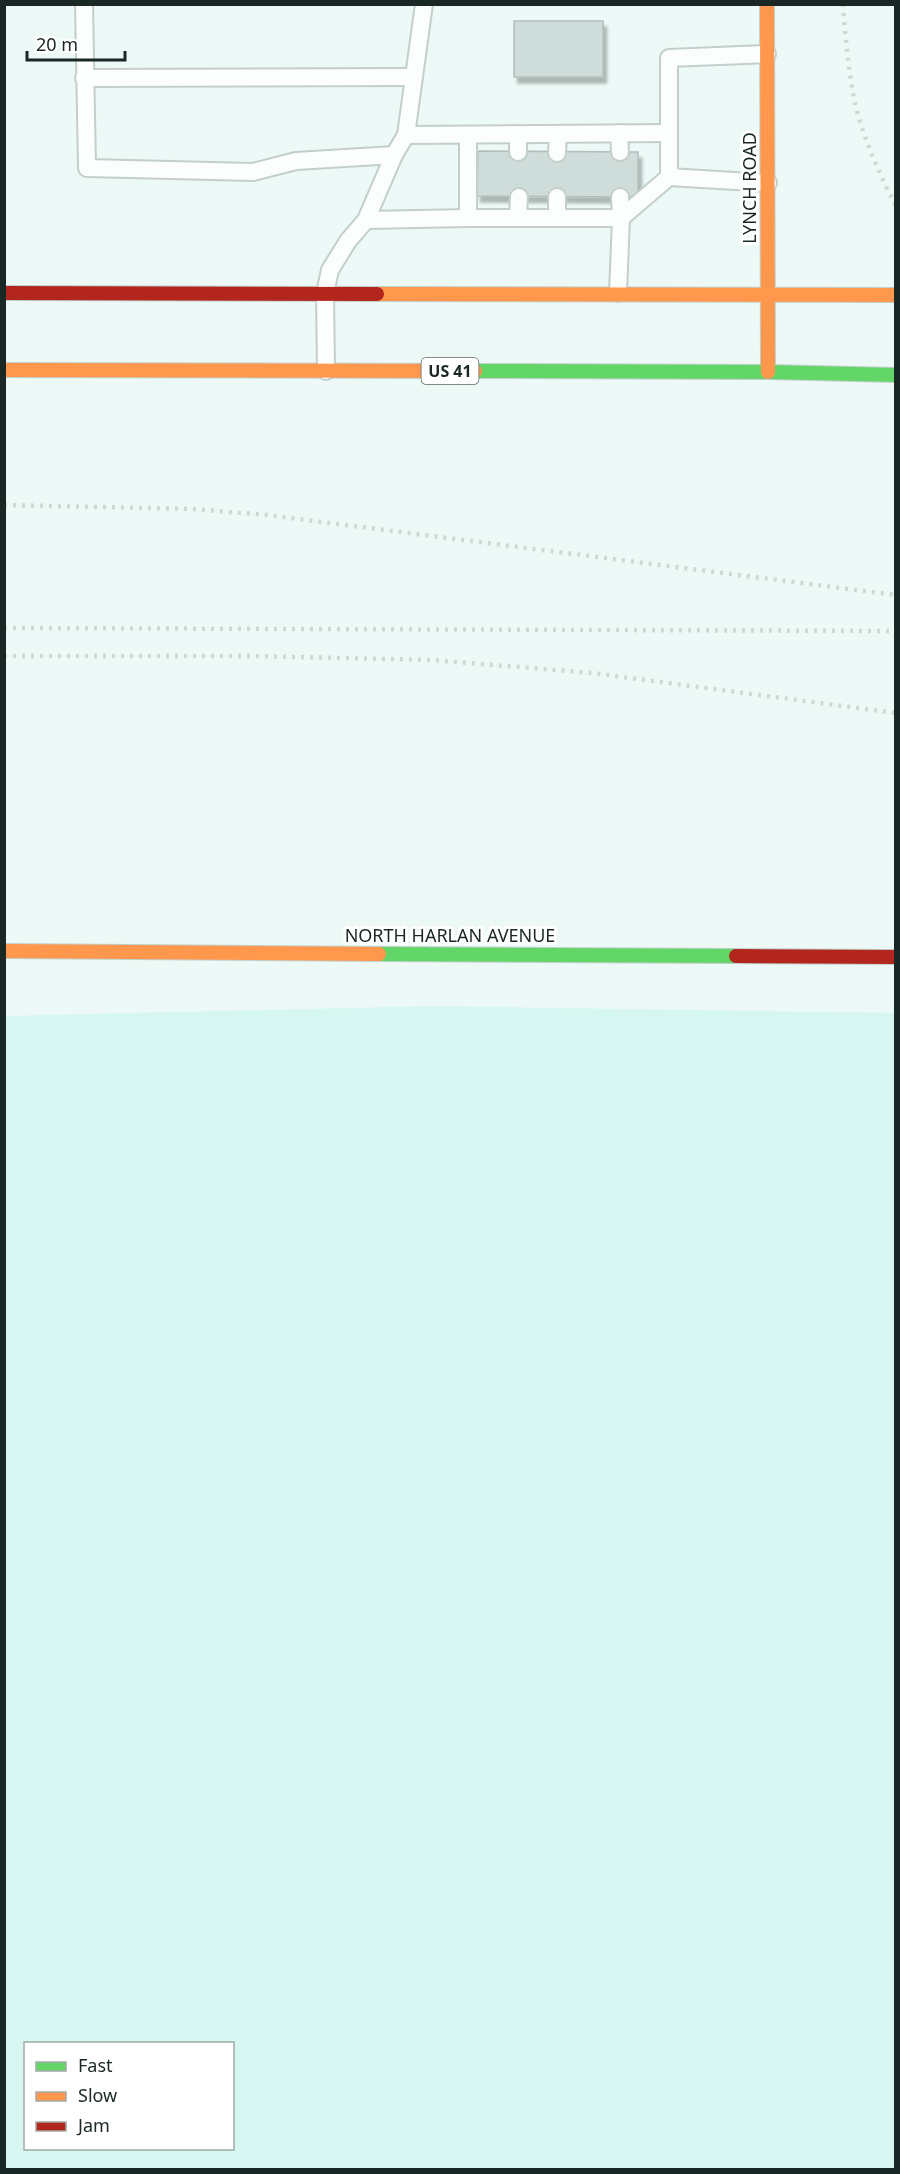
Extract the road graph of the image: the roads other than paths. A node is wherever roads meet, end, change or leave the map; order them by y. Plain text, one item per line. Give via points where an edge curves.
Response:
1 (84, 4) edge
2 (424, 4) edge
3 (767, 4) edge
4 (767, 54) junction
5 (414, 77) junction
6 (84, 78) junction
7 (669, 133) junction
8 (518, 134) junction
9 (558, 134) junction
10 (620, 134) junction
11 (406, 135) junction
12 (468, 135) junction
13 (518, 152) dead end
14 (620, 152) dead end
15 (557, 153) dead end
16 (394, 155) junction
17 (669, 177) junction
18 (768, 183) junction
19 (519, 197) dead end
20 (557, 197) dead end
21 (620, 197) dead end
22 (468, 218) junction
23 (518, 218) junction
24 (557, 218) junction
25 (621, 218) junction
26 (366, 220) junction
27 (4, 293) edge
28 (325, 293) junction
29 (618, 293) junction
30 (768, 293) junction
31 (896, 295) edge
32 (4, 370) edge
33 (326, 371) junction
34 (768, 372) junction
35 (896, 375) edge
36 (4, 951) edge
37 (896, 957) edge

1 - 6 lane
2 - 5 lane
3 - 4 main road, LYNCH ROAD
4 - 7 lane via 669,58
4 - 18 main road, LYNCH ROAD
5 - 6 lane
5 - 11 lane
6 - 16 lane via 87,168 253,172 296,161
7 - 10 lane
7 - 17 lane
8 - 9 lane
8 - 12 lane
8 - 13 lane
9 - 10 lane
9 - 15 lane
10 - 14 lane
11 - 12 lane
11 - 16 lane
12 - 22 lane
16 - 26 lane
17 - 18 lane
17 - 25 lane
18 - 30 main road, LYNCH ROAD
19 - 23 lane
20 - 24 lane
21 - 25 lane
22 - 23 lane
22 - 26 lane
23 - 24 lane
24 - 25 lane
25 - 29 lane
26 - 28 lane via 330,270
27 - 28 main road
28 - 29 main road
28 - 33 lane
29 - 30 main road
30 - 31 main road
30 - 34 main road, LYNCH ROAD
32 - 33 main road, US 41
33 - 34 main road, US 41
34 - 35 main road, US 41
36 - 37 main road, NORTH HARLAN AVENUE

